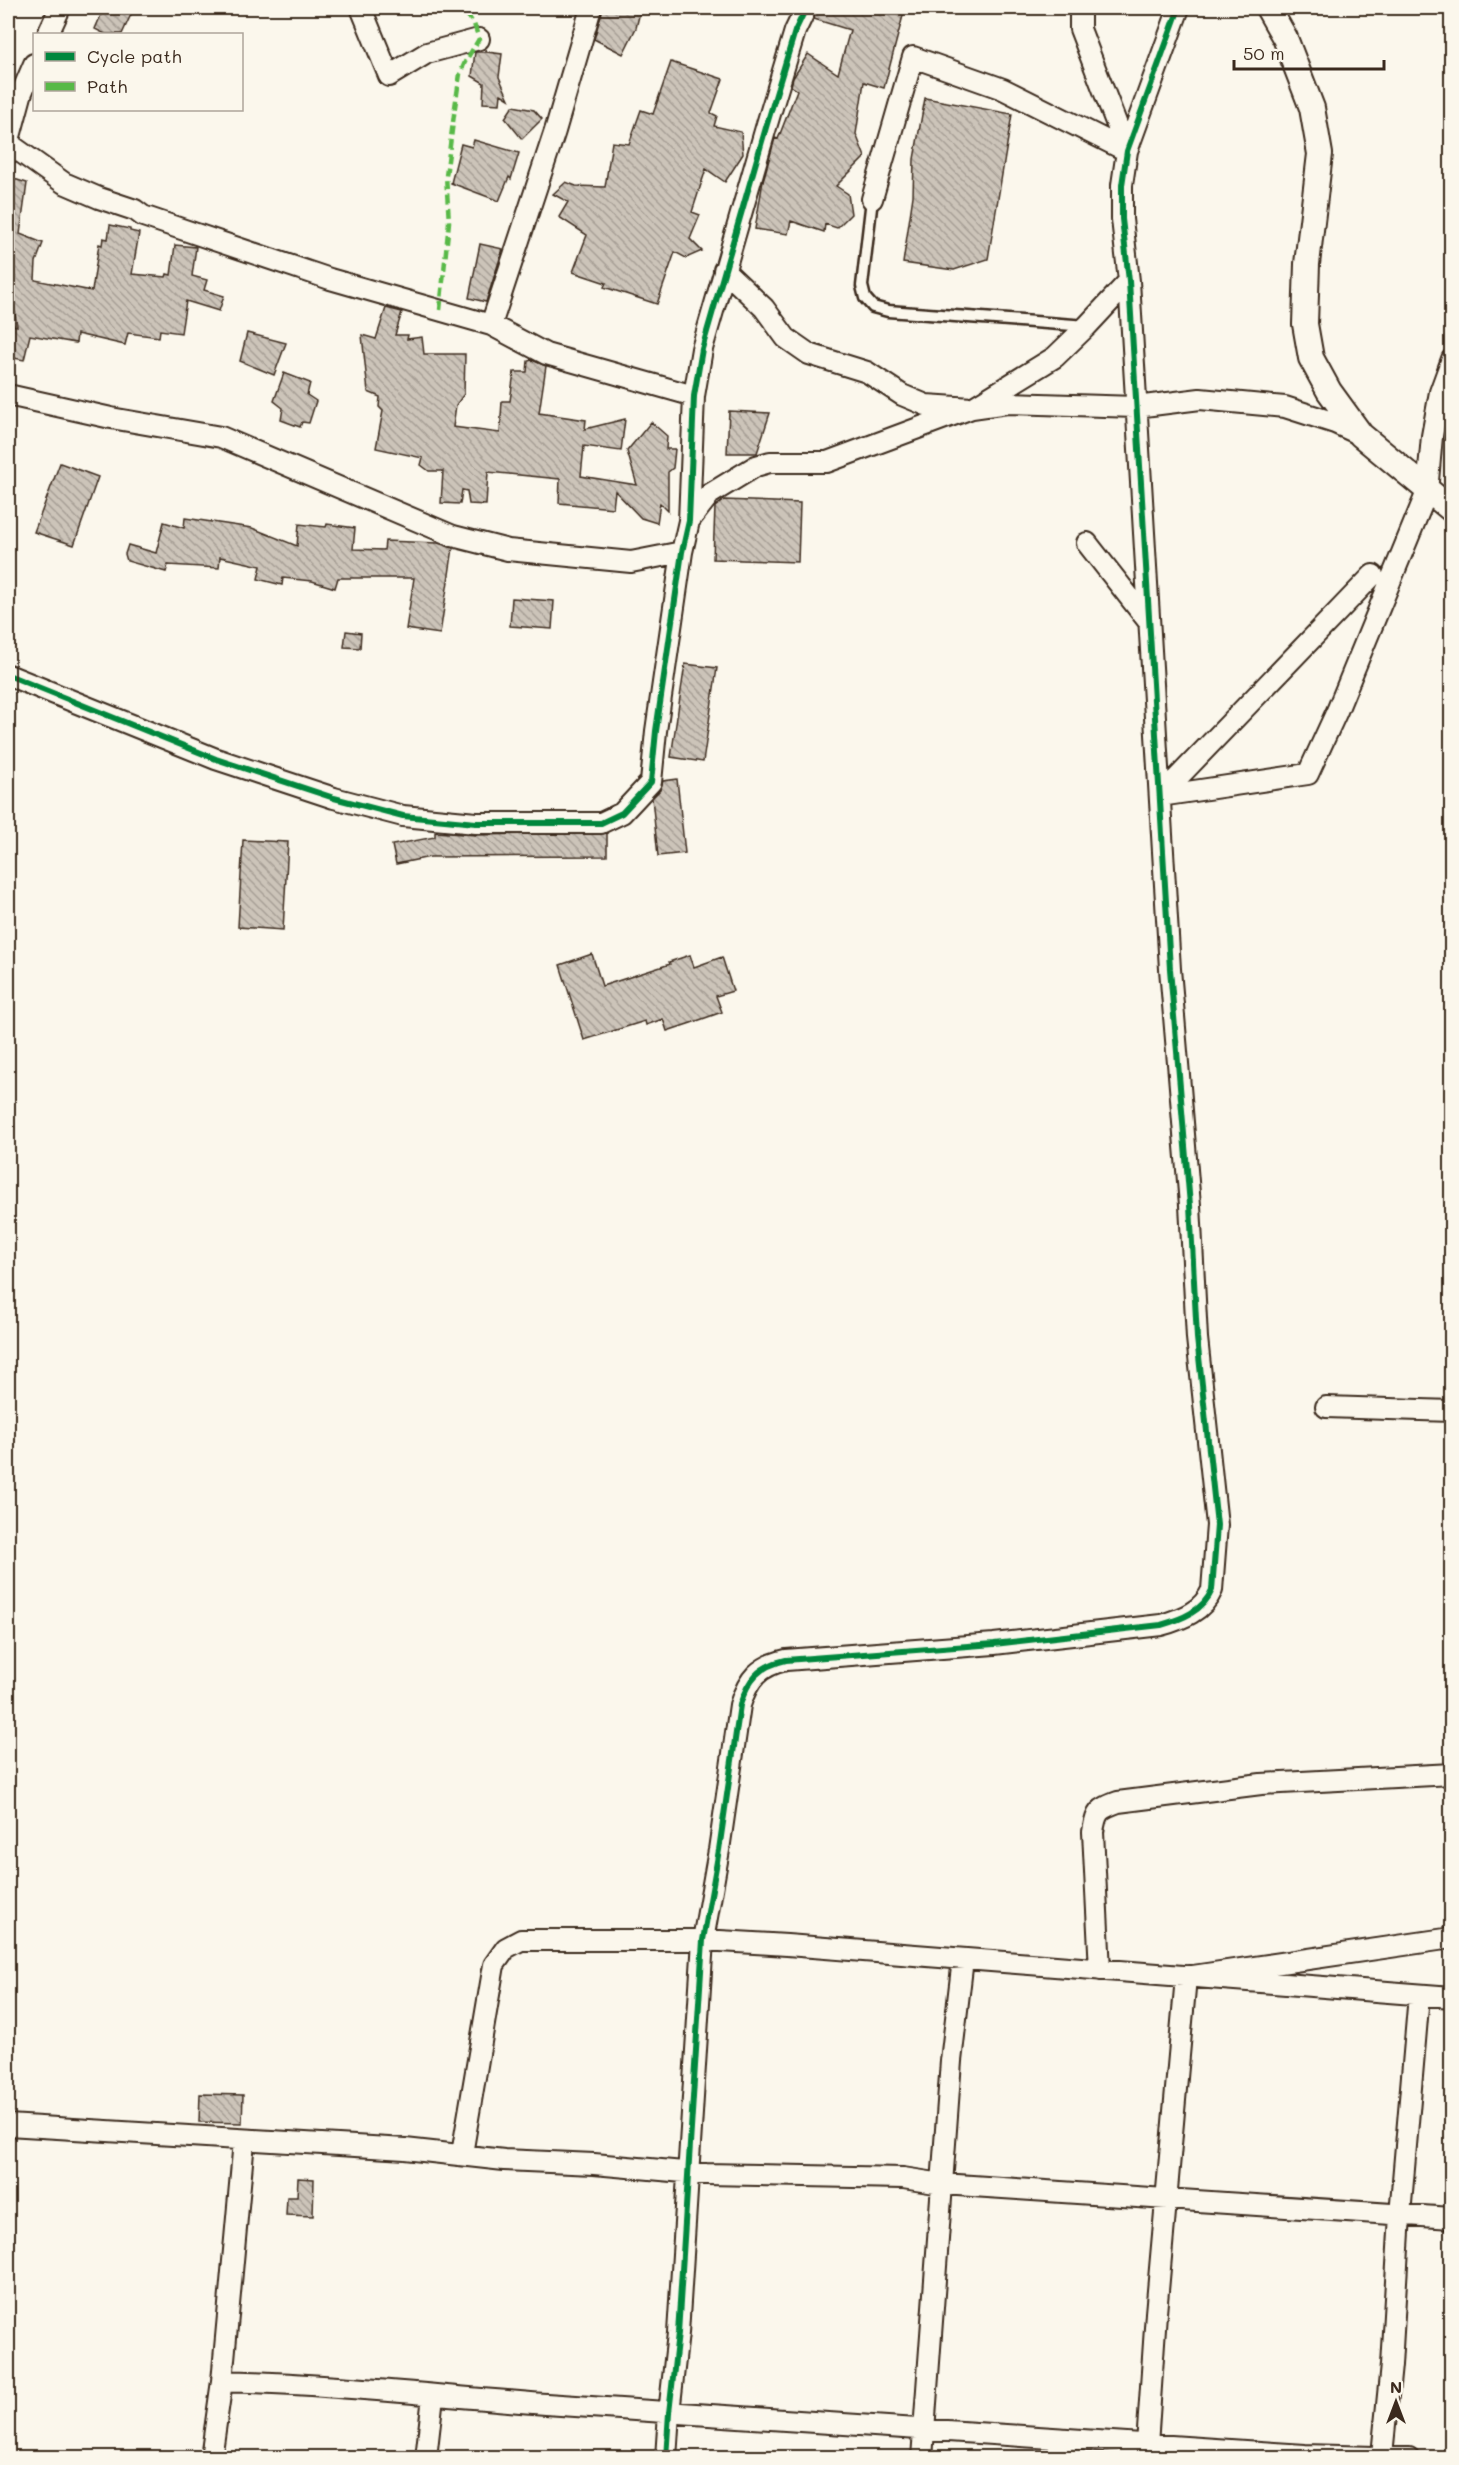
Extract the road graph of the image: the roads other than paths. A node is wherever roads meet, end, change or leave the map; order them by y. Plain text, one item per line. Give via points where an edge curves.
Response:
1 (60, 8) edge
2 (362, 8) edge
3 (591, 8) edge
4 (807, 8) edge
5 (1080, 8) edge
6 (1179, 8) edge
7 (1268, 8) edge
8 (48, 33) edge
9 (479, 39) dead end
10 (33, 66) edge
11 (8, 144) edge
12 (1127, 151) junction
13 (872, 200) joint
14 (724, 270) junction
15 (1129, 281) junction
16 (491, 325) junction
17 (1087, 326) junction
18 (1452, 359) edge
19 (8, 395) edge
20 (694, 396) junction
21 (1136, 407) junction
22 (972, 408) junction
23 (1361, 435) junction
24 (1427, 492) junction
25 (1452, 510) edge
26 (689, 521) junction
27 (1086, 543) dead end
28 (682, 552) junction
29 (1373, 575) dead end
30 (1149, 622) junction
31 (8, 675) edge
32 (1160, 796) junction
33 (1326, 1407) dead end
34 (1452, 1411) edge
35 (1452, 1774) edge
36 (1452, 1938) edge
37 (703, 1940) junction
38 (963, 1959) junction
39 (1100, 1970) junction
40 (1186, 1977) junction
41 (1419, 1995) junction
42 (1452, 1997) edge
43 (8, 2125) edge
44 (244, 2141) junction
45 (462, 2154) junction
46 (687, 2173) junction
47 (942, 2184) junction
48 (1168, 2198) junction
49 (1400, 2215) junction
50 (1452, 2218) edge
51 (222, 2381) junction
52 (433, 2396) junction
53 (669, 2413) junction
54 (924, 2430) junction
55 (1147, 2445) junction
56 (1382, 2455) junction
57 (211, 2457) edge
58 (426, 2457) edge
59 (666, 2457) edge
60 (922, 2457) edge
61 (1409, 2457) edge

1 - 8 street
2 - 9 street via 389,76 427,53
3 - 16 street
4 - 14 street via 792,42
5 - 12 street via 1080,29
6 - 12 street
7 - 23 street via 1285,38 1312,108 1320,154 1305,324 1311,358
10 - 11 street
11 - 16 street via 64,183 143,216 330,279
12 - 13 street via 1003,89 913,57
12 - 15 street via 1122,219
13 - 17 lane via 862,285 865,298 873,307 920,315
14 - 20 street via 702,349
14 - 22 street via 764,308 786,338 809,354 867,372 926,405
15 - 17 street
15 - 21 street
16 - 20 street via 546,354
17 - 22 street via 1055,357
18 - 24 street via 1438,403
19 - 28 street via 220,437 453,536 508,550 631,562
20 - 26 street
21 - 22 street via 1007,403
21 - 23 street via 1200,399 1285,407
21 - 30 street
22 - 26 street via 827,462 771,462 756,466 710,494
23 - 24 street
24 - 25 street
24 - 32 street via 1308,774
26 - 28 street
27 - 30 street
28 - 31 street via 651,782 622,813 601,823 476,823 403,816 216,759
29 - 32 street
30 - 32 street
32 - 37 street via 1197,1338 1217,1526 1209,1598 1193,1613 1161,1625 994,1644 803,1658 764,1667 752,1676 740,1706
33 - 34 street
35 - 39 street via 1261,1784 1118,1802 1101,1808 1094,1832
36 - 40 street
37 - 38 street
37 - 45 street via 521,1940 506,1948 494,1965
37 - 46 street
38 - 39 street
38 - 47 street
39 - 40 street
40 - 41 street
40 - 48 street
41 - 42 street
41 - 49 street
43 - 44 street
44 - 45 street
44 - 51 street
45 - 46 street
46 - 47 street via 903,2178
46 - 53 street
47 - 48 street
47 - 54 street
48 - 49 street
48 - 55 street
49 - 50 street
49 - 56 street
51 - 52 street via 391,2390
51 - 57 street
52 - 53 street
52 - 58 street
53 - 54 street
53 - 59 street
54 - 55 street
54 - 60 street
55 - 56 street via 1305,2455
56 - 61 street

